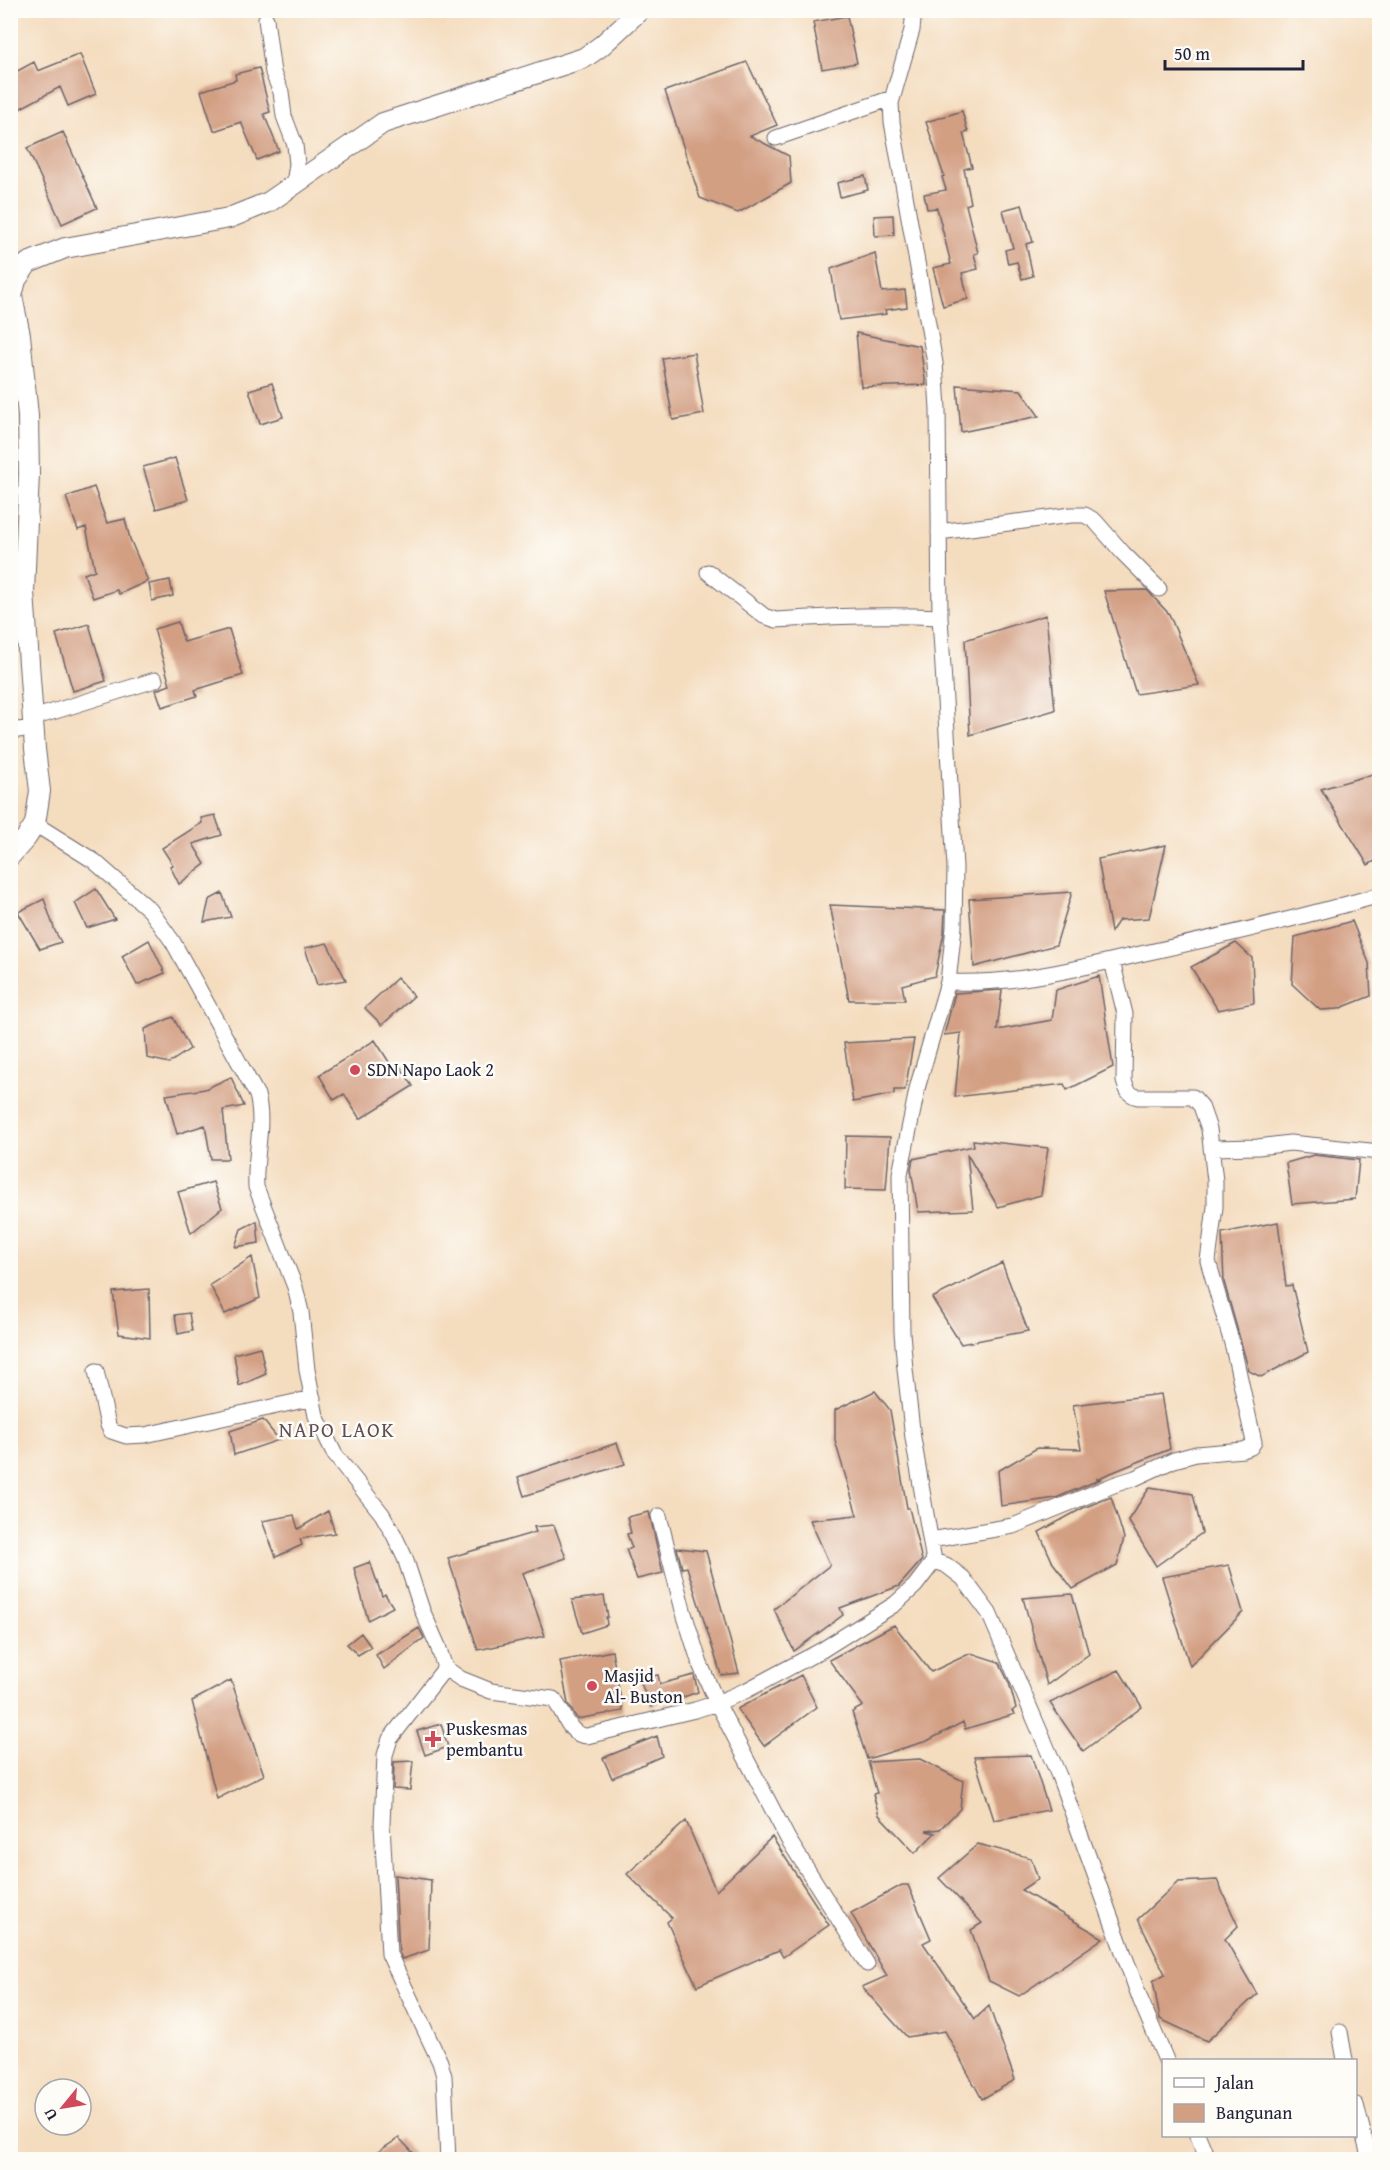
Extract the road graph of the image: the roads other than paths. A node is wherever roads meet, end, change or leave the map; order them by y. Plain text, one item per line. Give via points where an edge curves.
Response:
1 (640, 10) edge
2 (914, 10) edge
3 (266, 19) dead end
4 (892, 98) junction
5 (776, 138) dead end
6 (294, 184) junction
7 (939, 532) junction
8 (708, 572) dead end
9 (1159, 589) dead end
10 (940, 617) junction
11 (156, 680) dead end
12 (33, 723) junction
13 (10, 732) edge
14 (35, 824) junction
15 (10, 856) edge
16 (1380, 895) edge
17 (1112, 961) junction
18 (948, 982) junction
19 (1211, 1148) junction
20 (1380, 1152) edge
21 (96, 1371) dead end
22 (313, 1398) junction
23 (659, 1516) dead end
24 (931, 1540) junction
25 (934, 1561) junction
26 (445, 1668) junction
27 (717, 1703) junction
28 (867, 1964) dead end
29 (1340, 2032) dead end
30 (1165, 2059) edge
31 (1345, 2059) edge
32 (1357, 2109) edge
33 (1198, 2137) edge
34 (448, 2160) edge
35 (1208, 2160) edge
36 (1370, 2160) edge

1 - 6 street via 584,58 383,123
2 - 4 street
3 - 6 street via 273,73 295,145
4 - 5 street
4 - 7 street via 892,122 935,363
6 - 12 street via 268,202 229,218 65,248 28,263 16,280 12,296 28,416 24,592
7 - 9 street via 1085,515
7 - 10 street
8 - 10 street via 759,612 776,620 891,614
10 - 18 street via 955,867
11 - 12 street
12 - 13 street
12 - 14 street via 40,791
14 - 15 street
14 - 22 street via 94,861 150,910 173,942 257,1095 261,1117 256,1186 296,1287
16 - 17 street
17 - 18 street via 1032,978
17 - 19 street via 1125,1014 1124,1082 1128,1091 1138,1097 1193,1097 1209,1129
18 - 24 street via 918,1085 900,1173 905,1369
19 - 20 street via 1290,1143
19 - 24 street via 1215,1207 1208,1261 1233,1347 1252,1430 1251,1447 1174,1460 1013,1526
21 - 22 street via 108,1425 111,1431 126,1436 194,1426
22 - 26 street via 316,1416 336,1455 394,1535
23 - 27 street via 683,1610
24 - 25 street
25 - 27 street via 895,1604 822,1650
25 - 30 street via 963,1578 989,1613 1059,1776
26 - 27 street via 491,1691 553,1699 572,1730 587,1736
26 - 34 street via 390,1738 385,1755 382,1824 389,1954 440,2062
27 - 28 street via 788,1839
29 - 31 street
32 - 36 street
33 - 35 street

